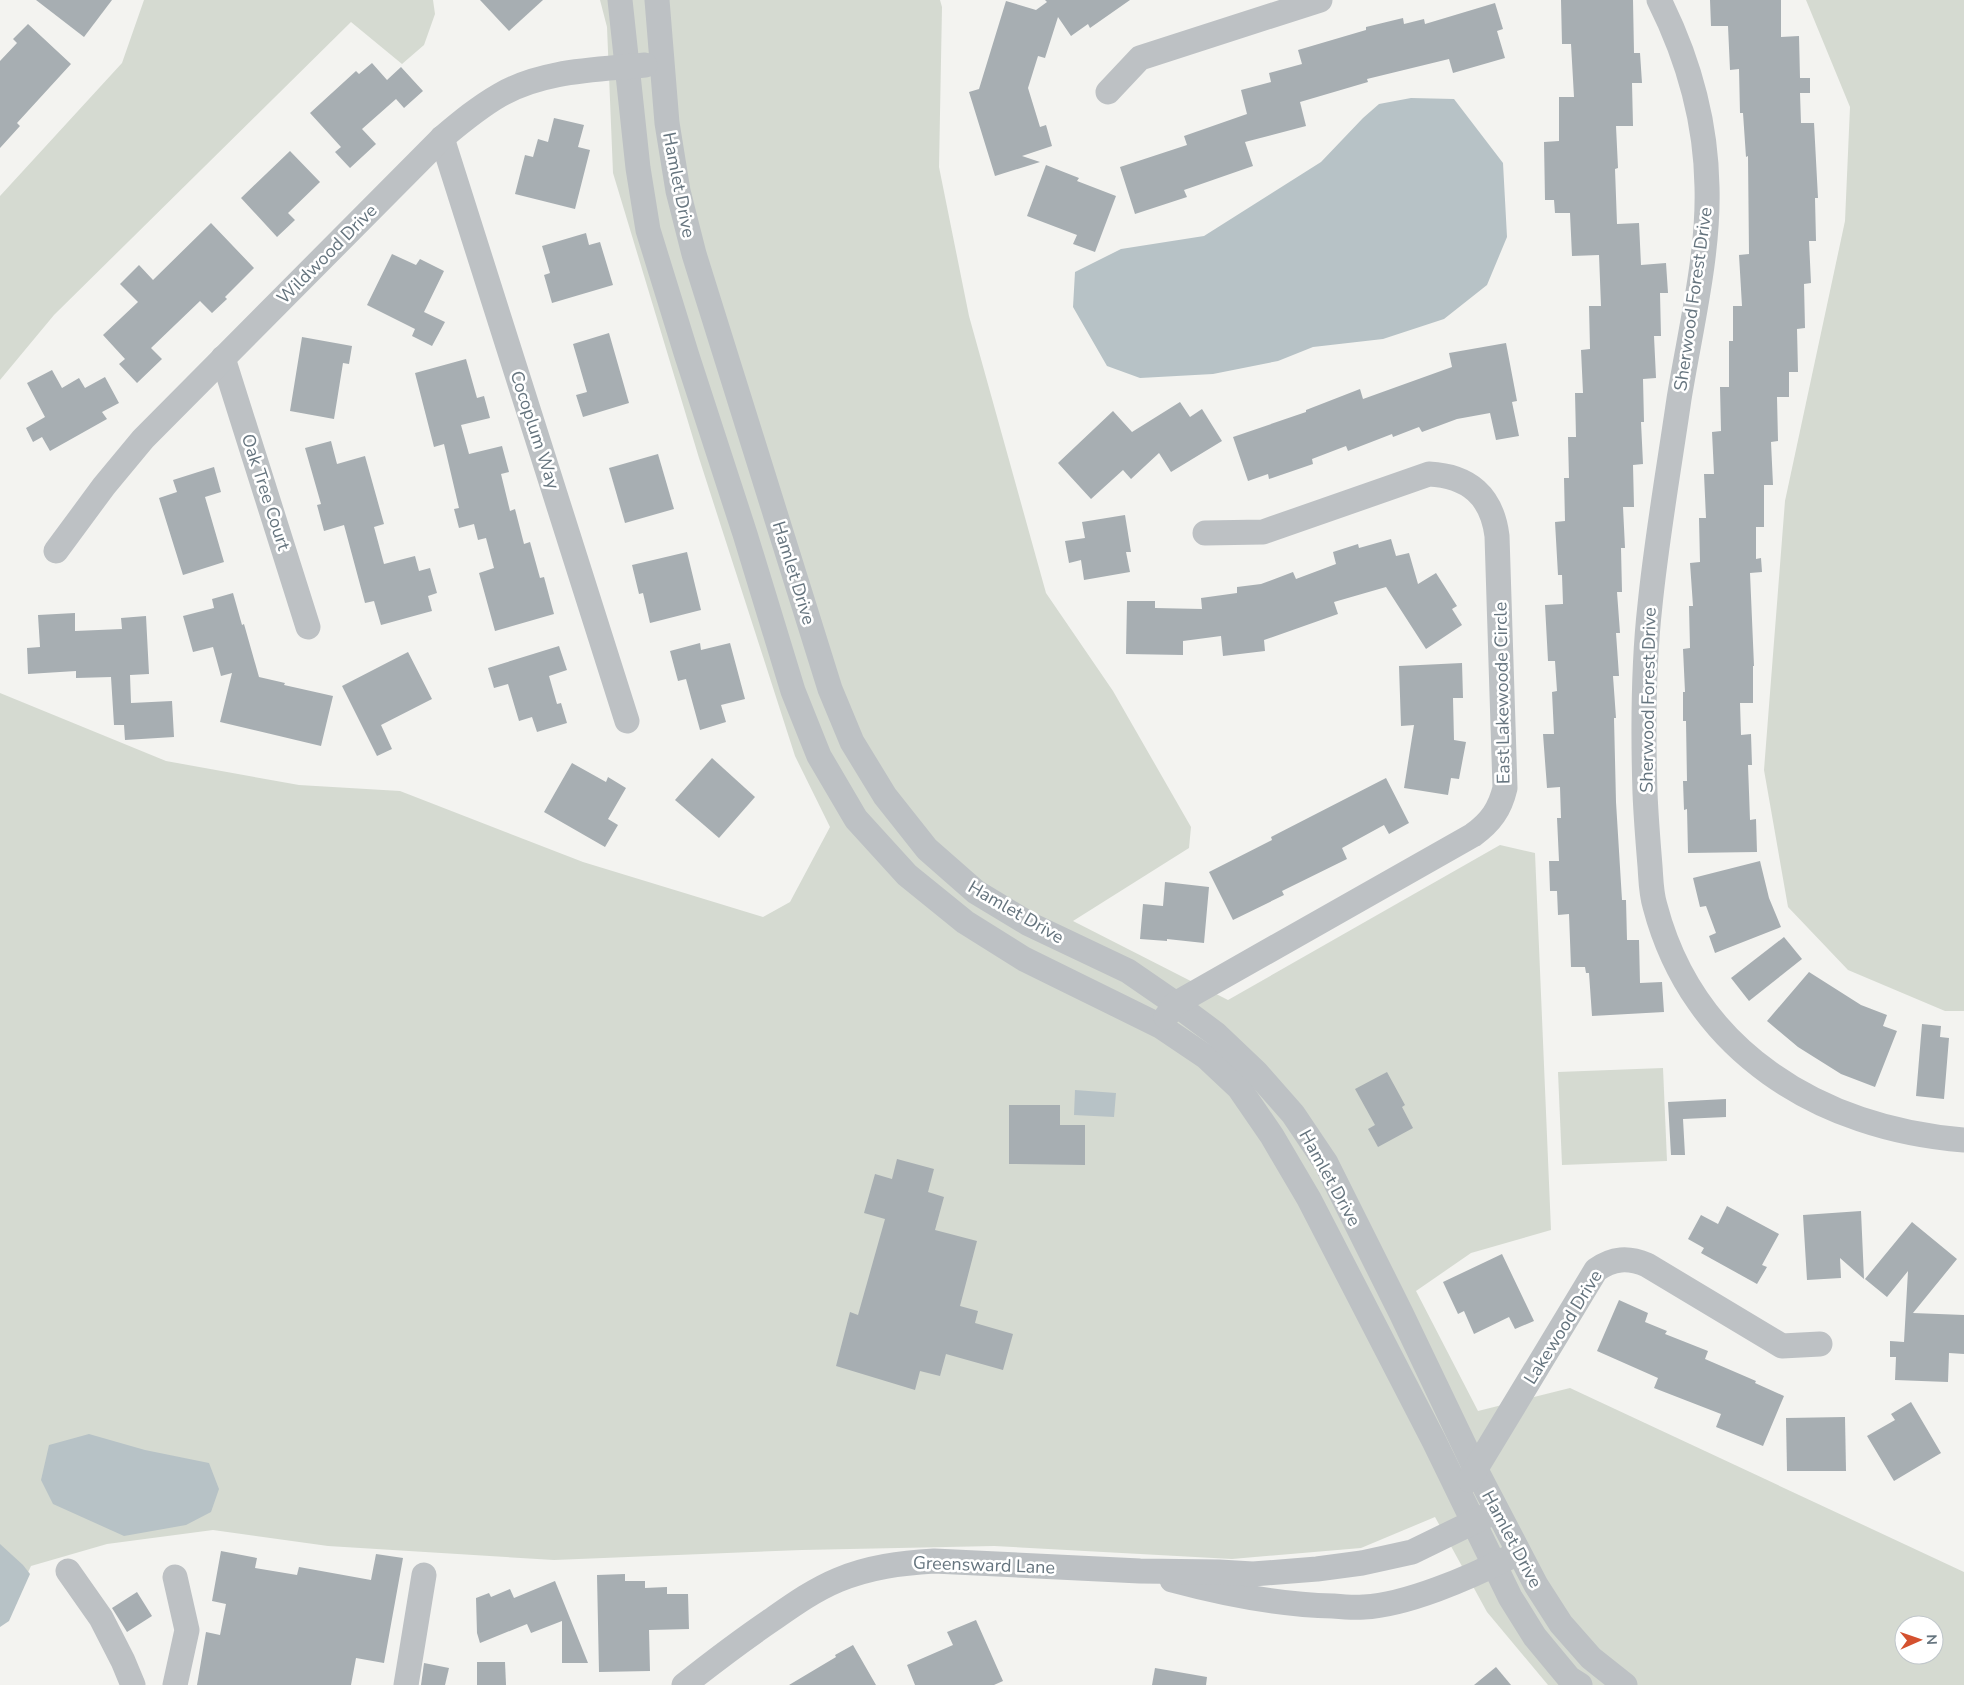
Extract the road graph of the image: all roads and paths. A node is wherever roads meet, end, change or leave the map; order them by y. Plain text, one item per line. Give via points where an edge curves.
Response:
1 (620, 0) edge
2 (657, 0) edge
3 (1320, 0) edge
4 (1660, 0) edge
5 (662, 63) junction
6 (627, 67) junction
7 (1108, 92) dead end
8 (442, 138) junction
9 (223, 358) junction
10 (1206, 533) dead end
11 (56, 551) dead end
12 (308, 627) dead end
13 (627, 721) dead end
14 (1176, 1004) junction
15 (1160, 1026) junction
16 (1964, 1140) edge
17 (1820, 1344) dead end
18 (1476, 1470) junction
19 (1460, 1494) junction
20 (1497, 1512) junction
21 (1472, 1522) junction
22 (1519, 1552) junction
23 (1494, 1565) junction
24 (68, 1571) dead end
25 (1140, 1571) junction
26 (424, 1575) dead end
27 (176, 1578) dead end
28 (126, 1683) edge
29 (175, 1685) edge
30 (406, 1685) edge
31 (684, 1685) edge
32 (1580, 1685) edge
33 (1624, 1685) edge

1 - 6 street, Hamlet Drive
2 - 5 street, Hamlet Drive
3 - 7 street via 1140,58
4 - 16 street, Sherwood Forest Drive via 1685,60 1698,106 1708,186 1706,235 1650,604 1645,664 1646,815 1655,908 1668,947 1701,1006 1727,1038 1757,1065 1806,1097 1848,1116 1893,1130
5 - 6 street, Wildwood Drive
5 - 14 street, Hamlet Drive via 678,191 694,254 830,689 852,742 885,796 927,849 976,892 1029,924 1128,971
6 - 8 street, Wildwood Drive via 530,82 486,103
6 - 15 street, Hamlet Drive via 648,230 793,691 819,756 856,819 907,875 965,922 1024,959
8 - 9 street, Wildwood Drive
8 - 13 street, Cocoplum Way
9 - 11 street, Wildwood Drive via 143,439
9 - 12 street, Oak Tree Court
10 - 14 street, East Lakewoode Circle via 1263,532 1429,474 1457,479 1470,486 1490,508 1497,536 1506,788 1495,815 1473,835
14 - 15 street, East Lakewoode Circle
14 - 18 street, Hamlet Drive via 1216,1034 1256,1072 1293,1114 1326,1163
15 - 19 street, Hamlet Drive via 1206,1057 1239,1088 1272,1136 1309,1199
17 - 18 street, Lakewood Drive via 1782,1346 1647,1265 1634,1259 1607,1262 1596,1270
18 - 19 street, Lakewood Drive
18 - 20 street, Hamlet Drive
19 - 21 street, Hamlet Drive
20 - 21 street, Greensward Lane
20 - 22 street, Hamlet Drive
21 - 23 street, Hamlet Drive
21 - 25 street, Greensward Lane via 1412,1552 1353,1564 1253,1574
22 - 23 street, Greensward Lane
22 - 33 street, Hamlet Drive via 1561,1624 1591,1658
23 - 25 street, Greensward Lane via 1406,1599 1364,1607 1312,1606 1248,1597
23 - 32 street, Hamlet Drive via 1535,1637 1569,1678
24 - 28 street via 101,1618 123,1661
25 - 31 street, Greensward Lane via 934,1560 868,1569 808,1595 719,1656
26 - 30 street
27 - 29 street via 187,1630

